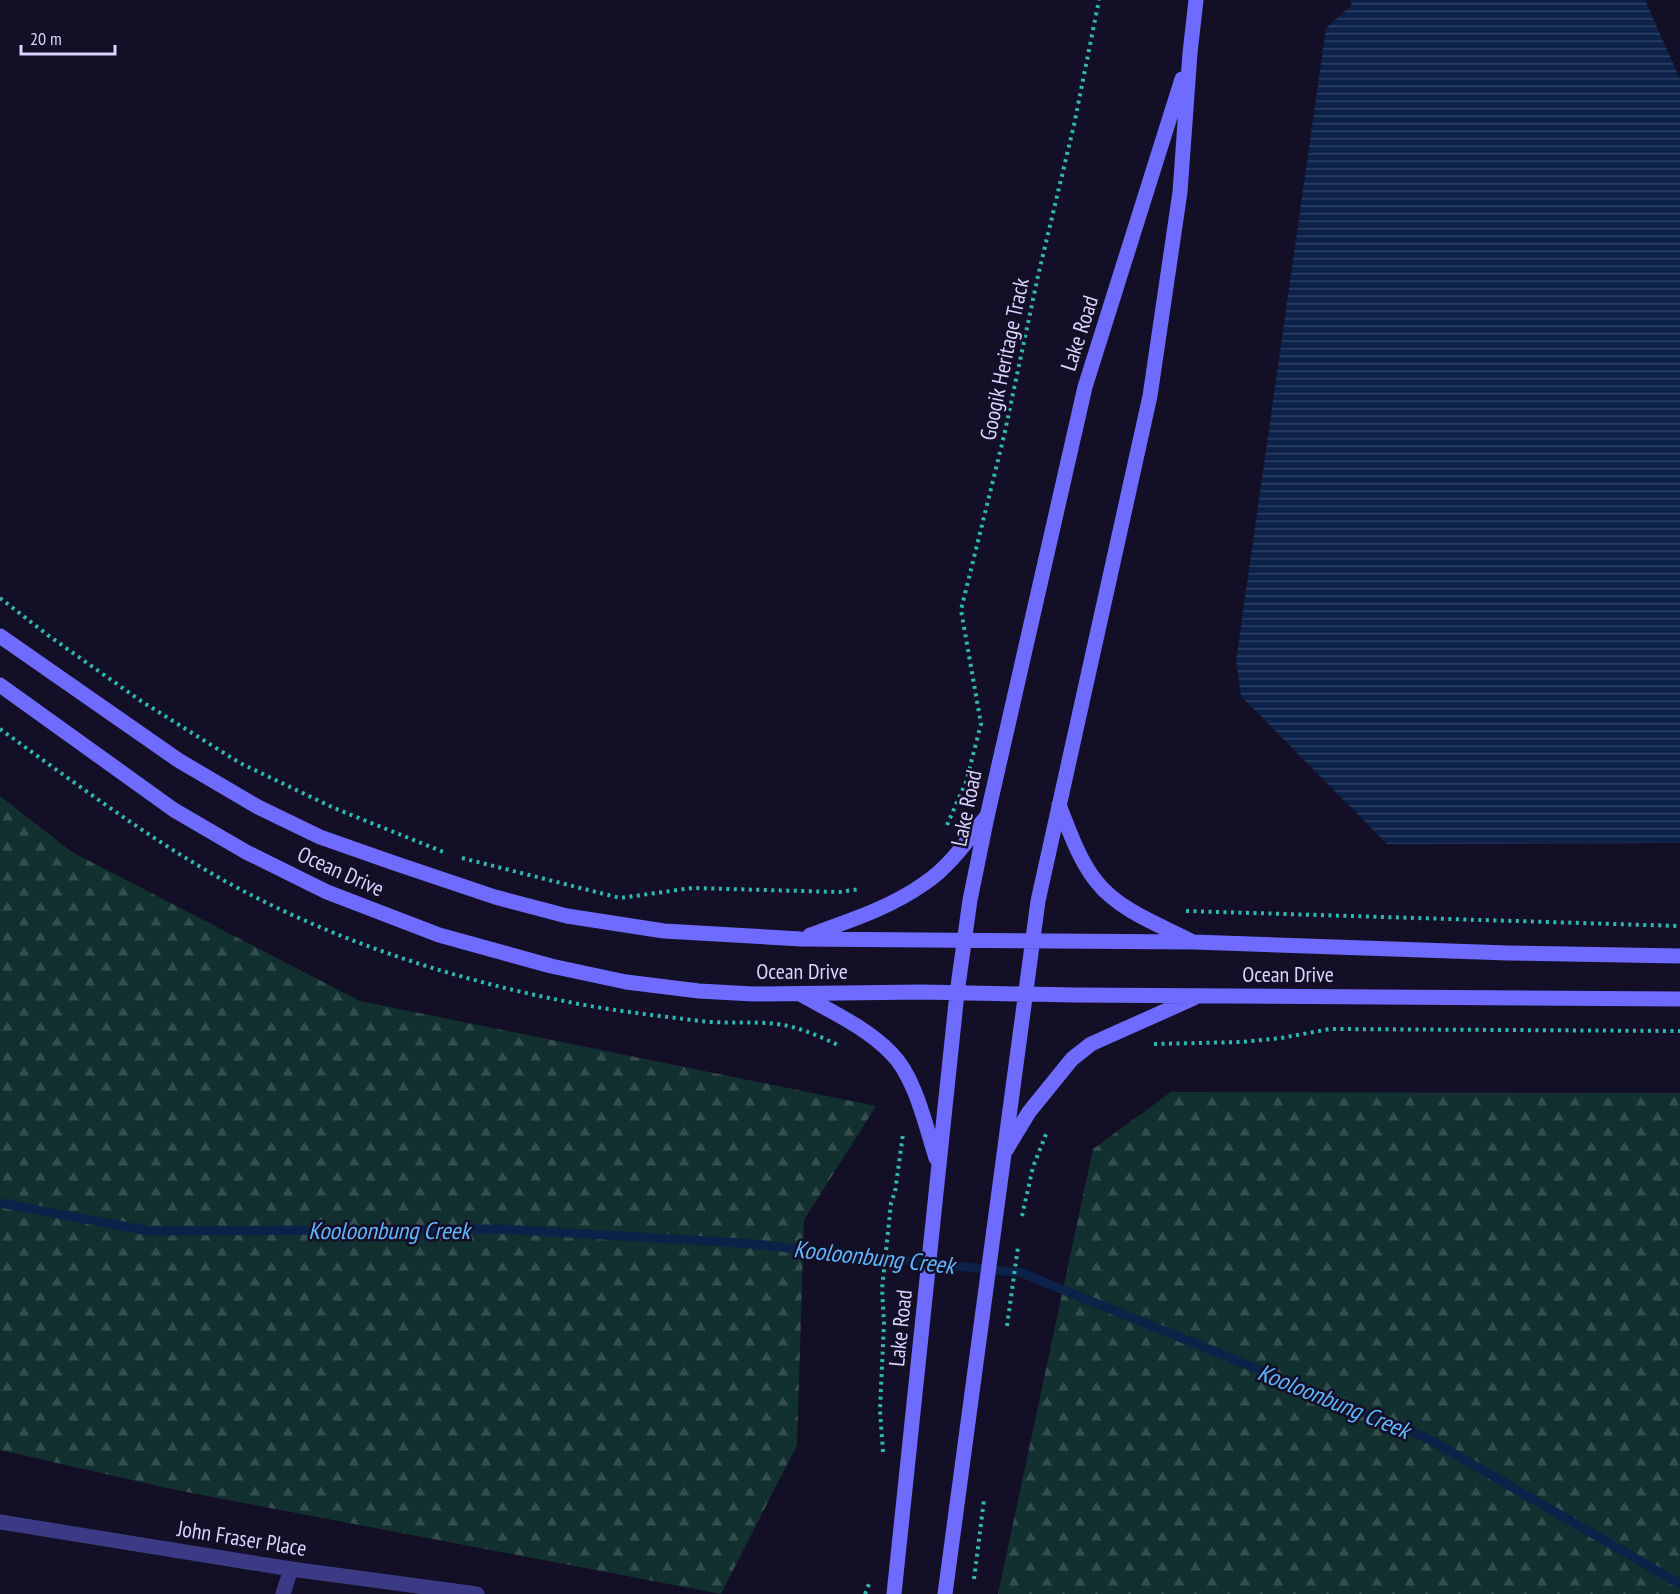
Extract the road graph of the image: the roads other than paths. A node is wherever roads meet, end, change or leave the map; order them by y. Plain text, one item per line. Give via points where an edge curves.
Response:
1 (1196, 0) edge
2 (1190, 53) junction
3 (0, 636) edge
4 (0, 685) edge
5 (1059, 805) junction
6 (987, 817) junction
7 (801, 939) junction
8 (964, 941) junction
9 (1032, 941) junction
10 (1194, 942) junction
11 (1680, 956) edge
12 (957, 993) junction
13 (801, 994) junction
14 (1025, 994) junction
15 (1199, 996) junction
16 (1680, 999) edge
17 (1003, 1156) junction
18 (938, 1164) junction
19 (0, 1522) edge
20 (291, 1569) junction
21 (283, 1594) edge
22 (477, 1594) edge
23 (894, 1594) edge
24 (945, 1594) edge

1 - 2 main road, Lake Road
2 - 5 main road, Lake Road via 1180,192 1150,396
2 - 6 main road, Lake Road via 1085,387
3 - 7 main road, Ocean Drive via 178,760 258,807 320,837 495,897 567,916 664,931
4 - 13 main road, Ocean Drive via 174,810 246,852 327,892 388,916 439,935 626,982 699,991
5 - 9 main road, Lake Road
5 - 10 main road via 1096,881 1139,914
6 - 7 main road via 948,864 926,883 882,908
6 - 8 main road, Lake Road
7 - 8 main road, Ocean Drive
8 - 9 main road, Ocean Drive
8 - 12 main road, Lake Road
9 - 10 main road, Ocean Drive
9 - 14 main road, Lake Road
10 - 11 main road, Ocean Drive
12 - 13 main road, Ocean Drive
12 - 14 main road, Ocean Drive
12 - 18 main road, Lake Road
13 - 18 main road via 873,1036 893,1054 916,1094
14 - 15 main road, Ocean Drive
14 - 17 main road, Lake Road
15 - 16 main road, Ocean Drive
15 - 17 main road via 1091,1044 1072,1059 1029,1112
17 - 24 main road, Lake Road
18 - 23 main road, Lake Road
19 - 20 street, John Fraser Place
20 - 21 street
20 - 22 street, John Fraser Place

